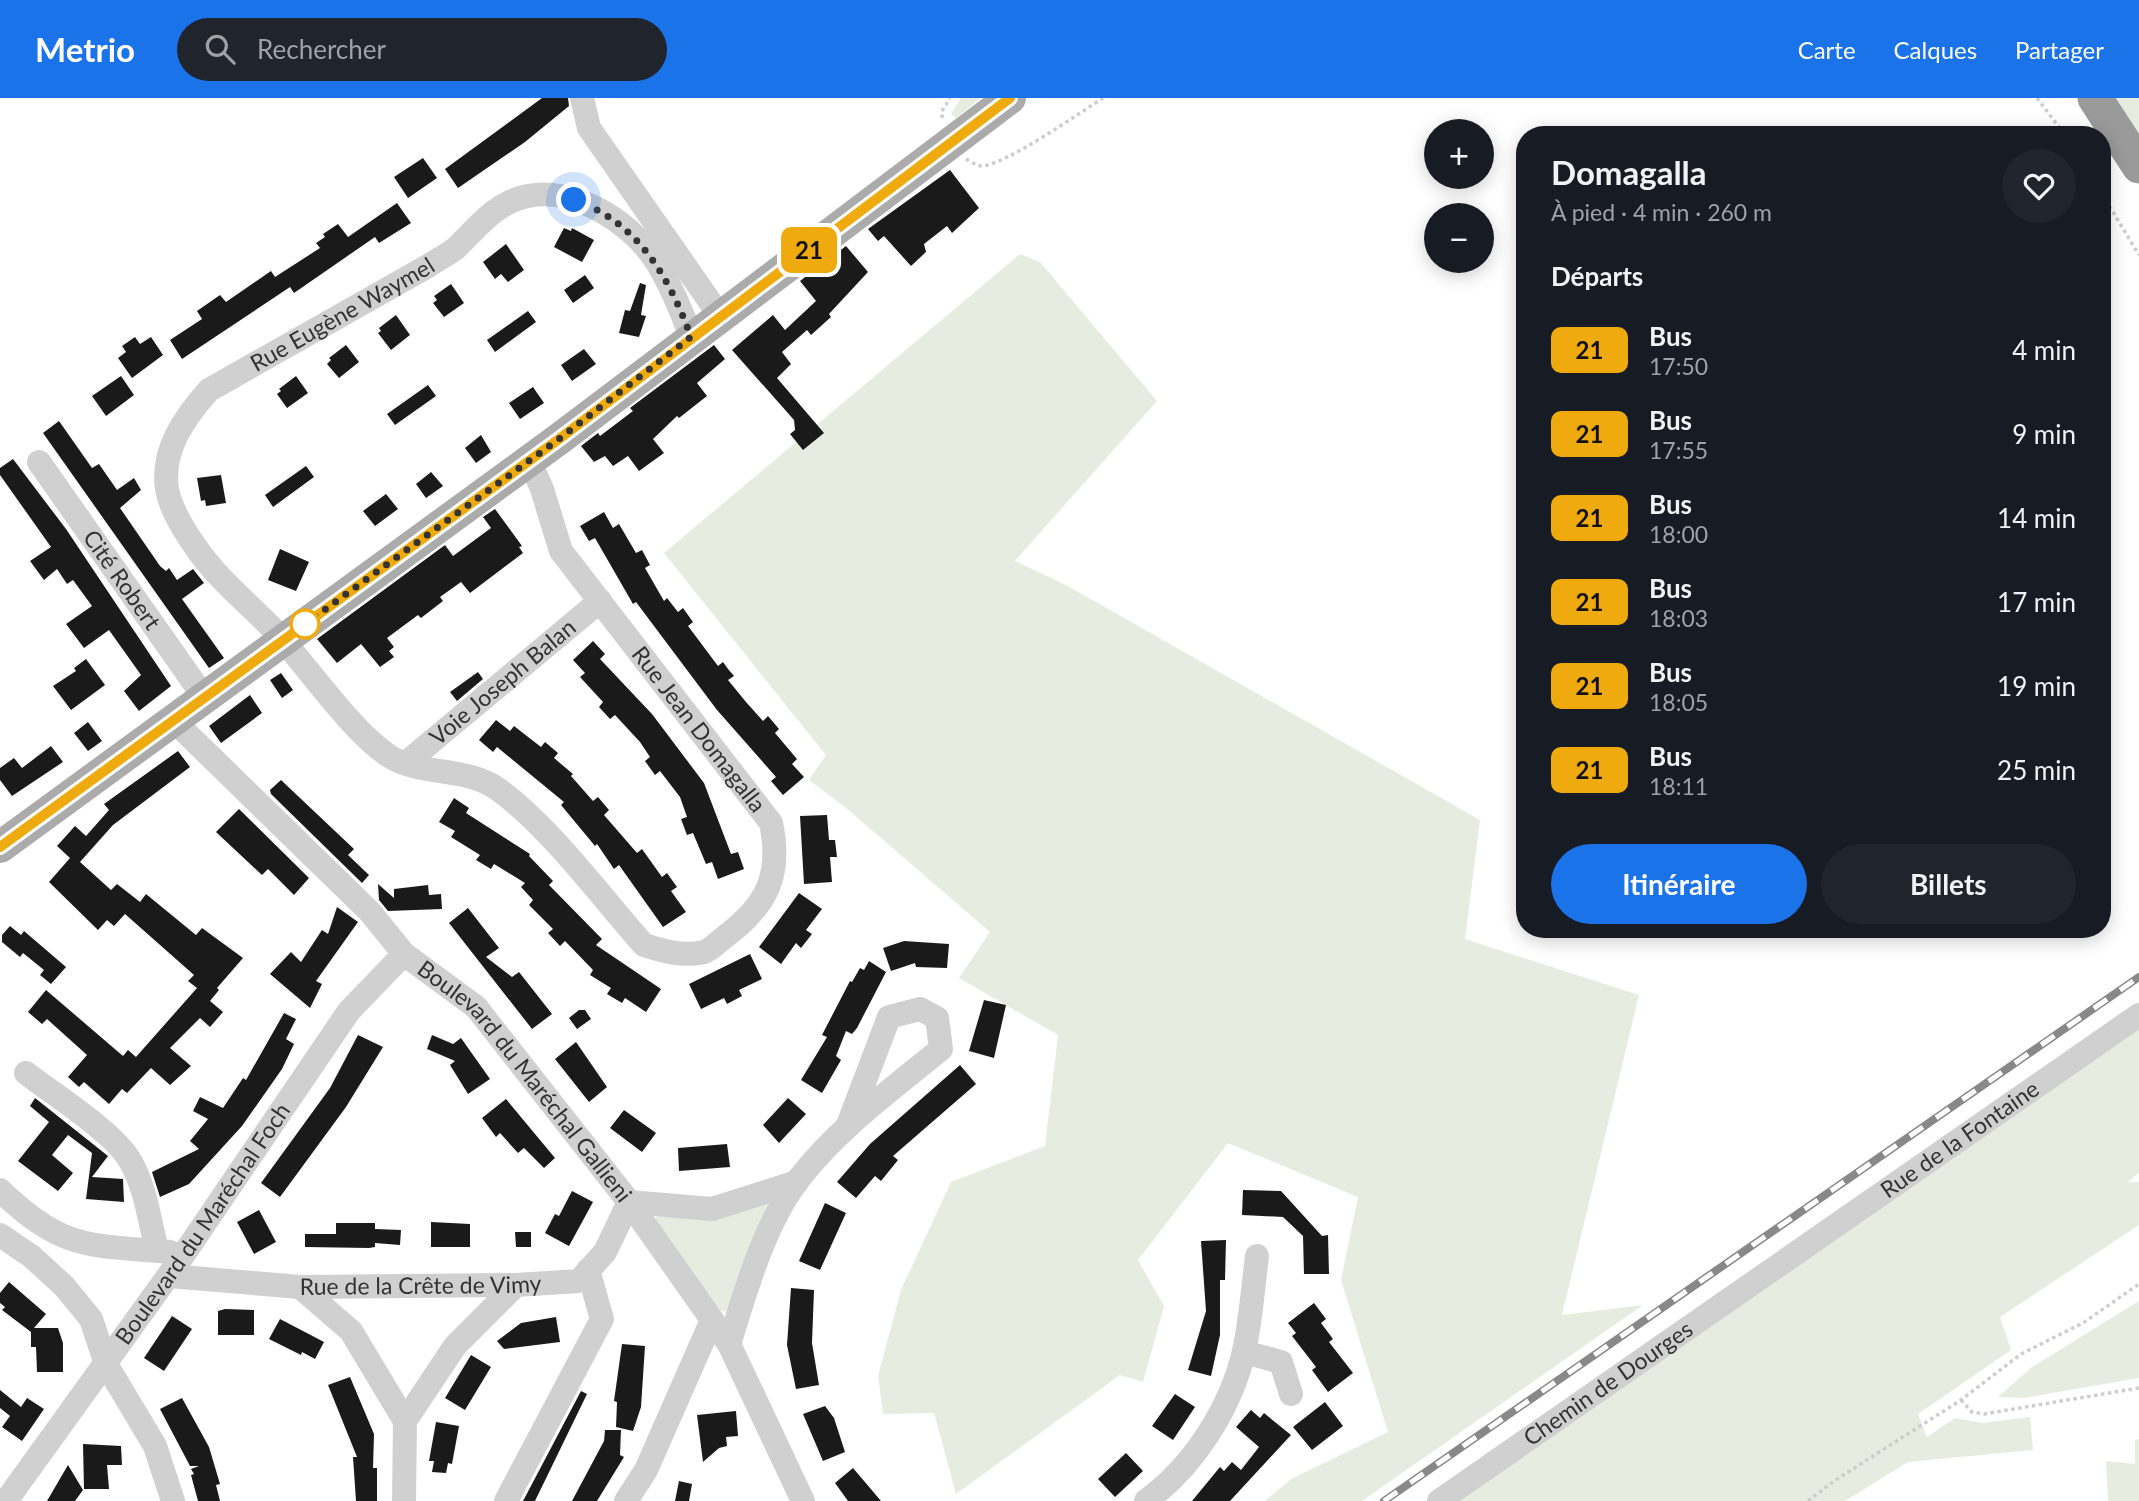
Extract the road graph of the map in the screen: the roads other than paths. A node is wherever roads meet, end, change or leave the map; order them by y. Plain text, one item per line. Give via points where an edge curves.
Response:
1 (582, 98) edge
2 (1010, 98) edge
3 (2095, 98) edge
4 (2139, 166) edge
5 (720, 316) junction
6 (691, 337) junction
7 (39, 462) dead end
8 (525, 463) junction
9 (600, 601) junction
10 (282, 640) junction
11 (204, 697) junction
12 (173, 720) junction
13 (406, 763) junction
14 (0, 847) edge
15 (404, 954) junction
16 (2139, 1014) edge
17 (26, 1073) dead end
18 (848, 1125) junction
19 (797, 1182) junction
20 (0, 1190) edge
21 (629, 1202) junction
22 (0, 1235) edge
23 (157, 1251) junction
24 (184, 1254) junction
25 (1257, 1256) dead end
26 (1779, 1266) joint
27 (588, 1270) junction
28 (169, 1276) junction
29 (516, 1285) junction
30 (300, 1287) junction
31 (712, 1320) junction
32 (729, 1344) junction
33 (1244, 1352) junction
34 (106, 1364) junction
35 (1291, 1394) dead end
36 (405, 1421) junction
37 (6, 1501) edge
38 (173, 1501) edge
39 (404, 1501) edge
40 (506, 1501) edge
41 (626, 1501) edge
42 (803, 1501) edge
43 (1146, 1501) edge
44 (1439, 1501) edge

1 - 5 street via 589,128
2 - 5 main road
3 - 4 highway
5 - 6 main road
6 - 8 main road
6 - 10 street, Rue Eugène Waymel via 657,262 634,237 587,204 538,194 513,200 428,266 209,390 176,435 167,463 167,489 196,548
7 - 11 street, Cité Robert
8 - 9 street, Rue Jean Domagalla via 542,489 561,551
8 - 10 main road
9 - 13 street, Voie Joseph Balan
9 - 13 street, Rue Jean Domagalla via 771,823 777,851 769,890 746,921 705,952 672,954 644,945 525,811 497,789 477,779
10 - 11 main road
10 - 13 street, Rue Jean Domagalla via 377,747
11 - 12 main road
12 - 14 main road
12 - 15 street, Boulevard du Maréchal Gallieni via 370,912
15 - 21 street, Boulevard du Maréchal Gallieni via 476,1007
15 - 24 street, Boulevard du Maréchal Foch via 349,1010
16 - 26 street, Rue de la Fontaine
17 - 23 street via 129,1158
18 - 18 street via 941,1049 937,1018 920,1009 889,1017
18 - 19 street
19 - 21 street via 712,1209
19 - 32 street via 757,1257
20 - 23 street via 52,1233 84,1245
21 - 27 street via 604,1252
21 - 31 street, Boulevard du Maréchal Gallieni
22 - 34 street via 64,1286 91,1320
23 - 24 street
24 - 28 street, Boulevard du Maréchal Foch
25 - 33 street
26 - 44 street, Chemin de Dourges
27 - 29 street, Rue de la Crête de Vimy via 579,1281
27 - 40 street via 602,1319
28 - 30 street, Rue de la Crête de Vimy
28 - 34 street, Boulevard du Maréchal Foch
29 - 30 street, Rue de la Crête de Vimy
29 - 36 street via 455,1346
30 - 36 street via 351,1331
31 - 32 street, Boulevard du Maréchal Gallieni
31 - 41 street via 646,1470
32 - 42 street, Boulevard du Maréchal Gallieni
33 - 35 street via 1281,1362
33 - 43 street via 1228,1397 1205,1438 1167,1486
34 - 37 street, Boulevard du Maréchal Foch
34 - 38 street via 155,1446
36 - 39 street

